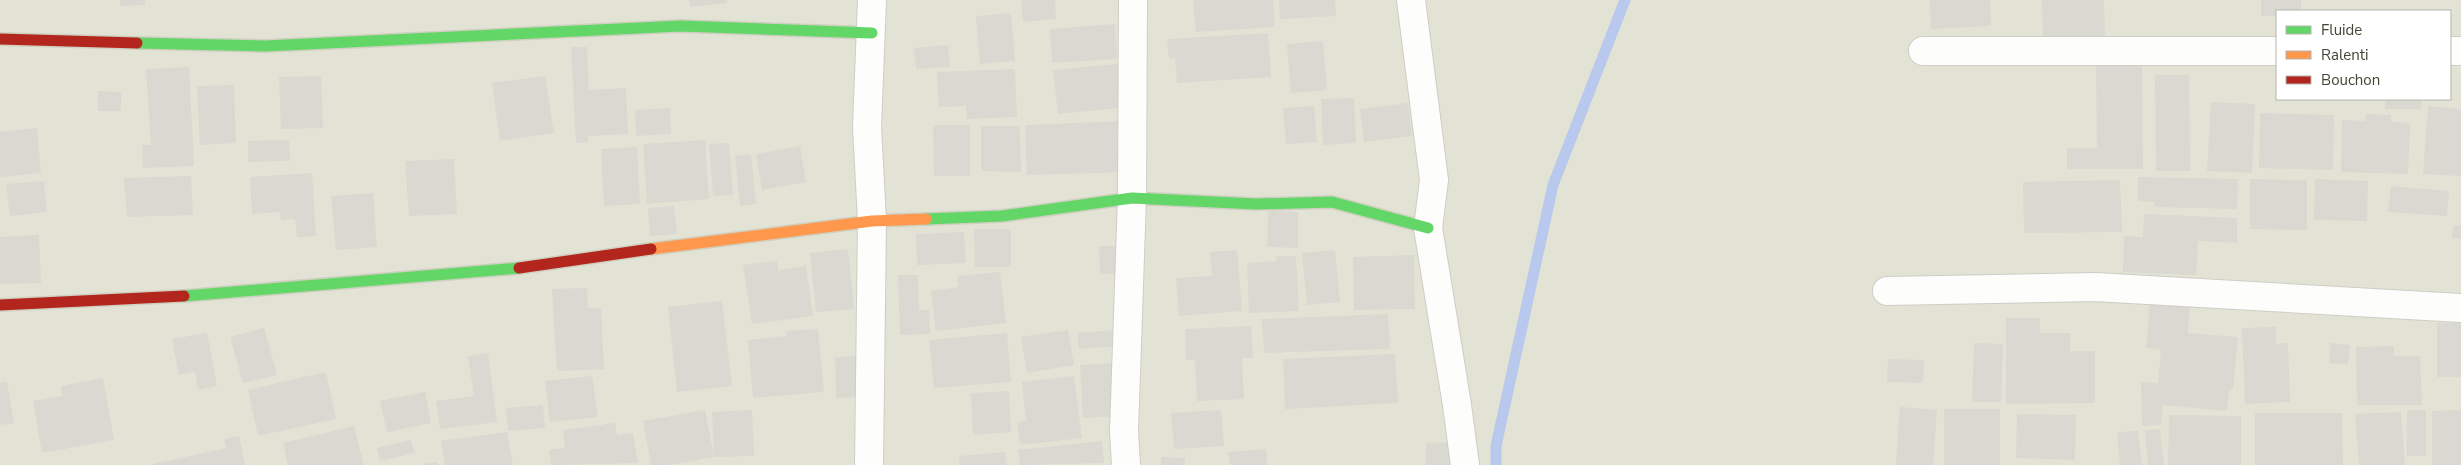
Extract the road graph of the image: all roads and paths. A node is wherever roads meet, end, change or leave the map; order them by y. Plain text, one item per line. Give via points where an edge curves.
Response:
1 (872, 0) edge
2 (1134, 0) edge
3 (1411, 0) edge
4 (872, 33) junction
5 (0, 39) edge
6 (1923, 51) dead end
7 (2276, 51) edge
8 (1132, 198) junction
9 (872, 221) junction
10 (1428, 228) junction
11 (1887, 291) dead end
12 (0, 305) edge
13 (2461, 308) edge
14 (869, 465) edge
15 (1126, 465) edge
16 (1465, 465) edge

1 - 4 street
2 - 8 street
3 - 10 street via 1434,180
4 - 5 street via 681,26 265,46
4 - 9 street via 867,127
6 - 7 street
8 - 9 street via 1002,216
8 - 10 street via 1256,204 1332,202
8 - 15 street via 1124,431
9 - 12 street via 694,242 536,267 219,294
9 - 14 street
10 - 16 street
11 - 13 street via 2095,287

